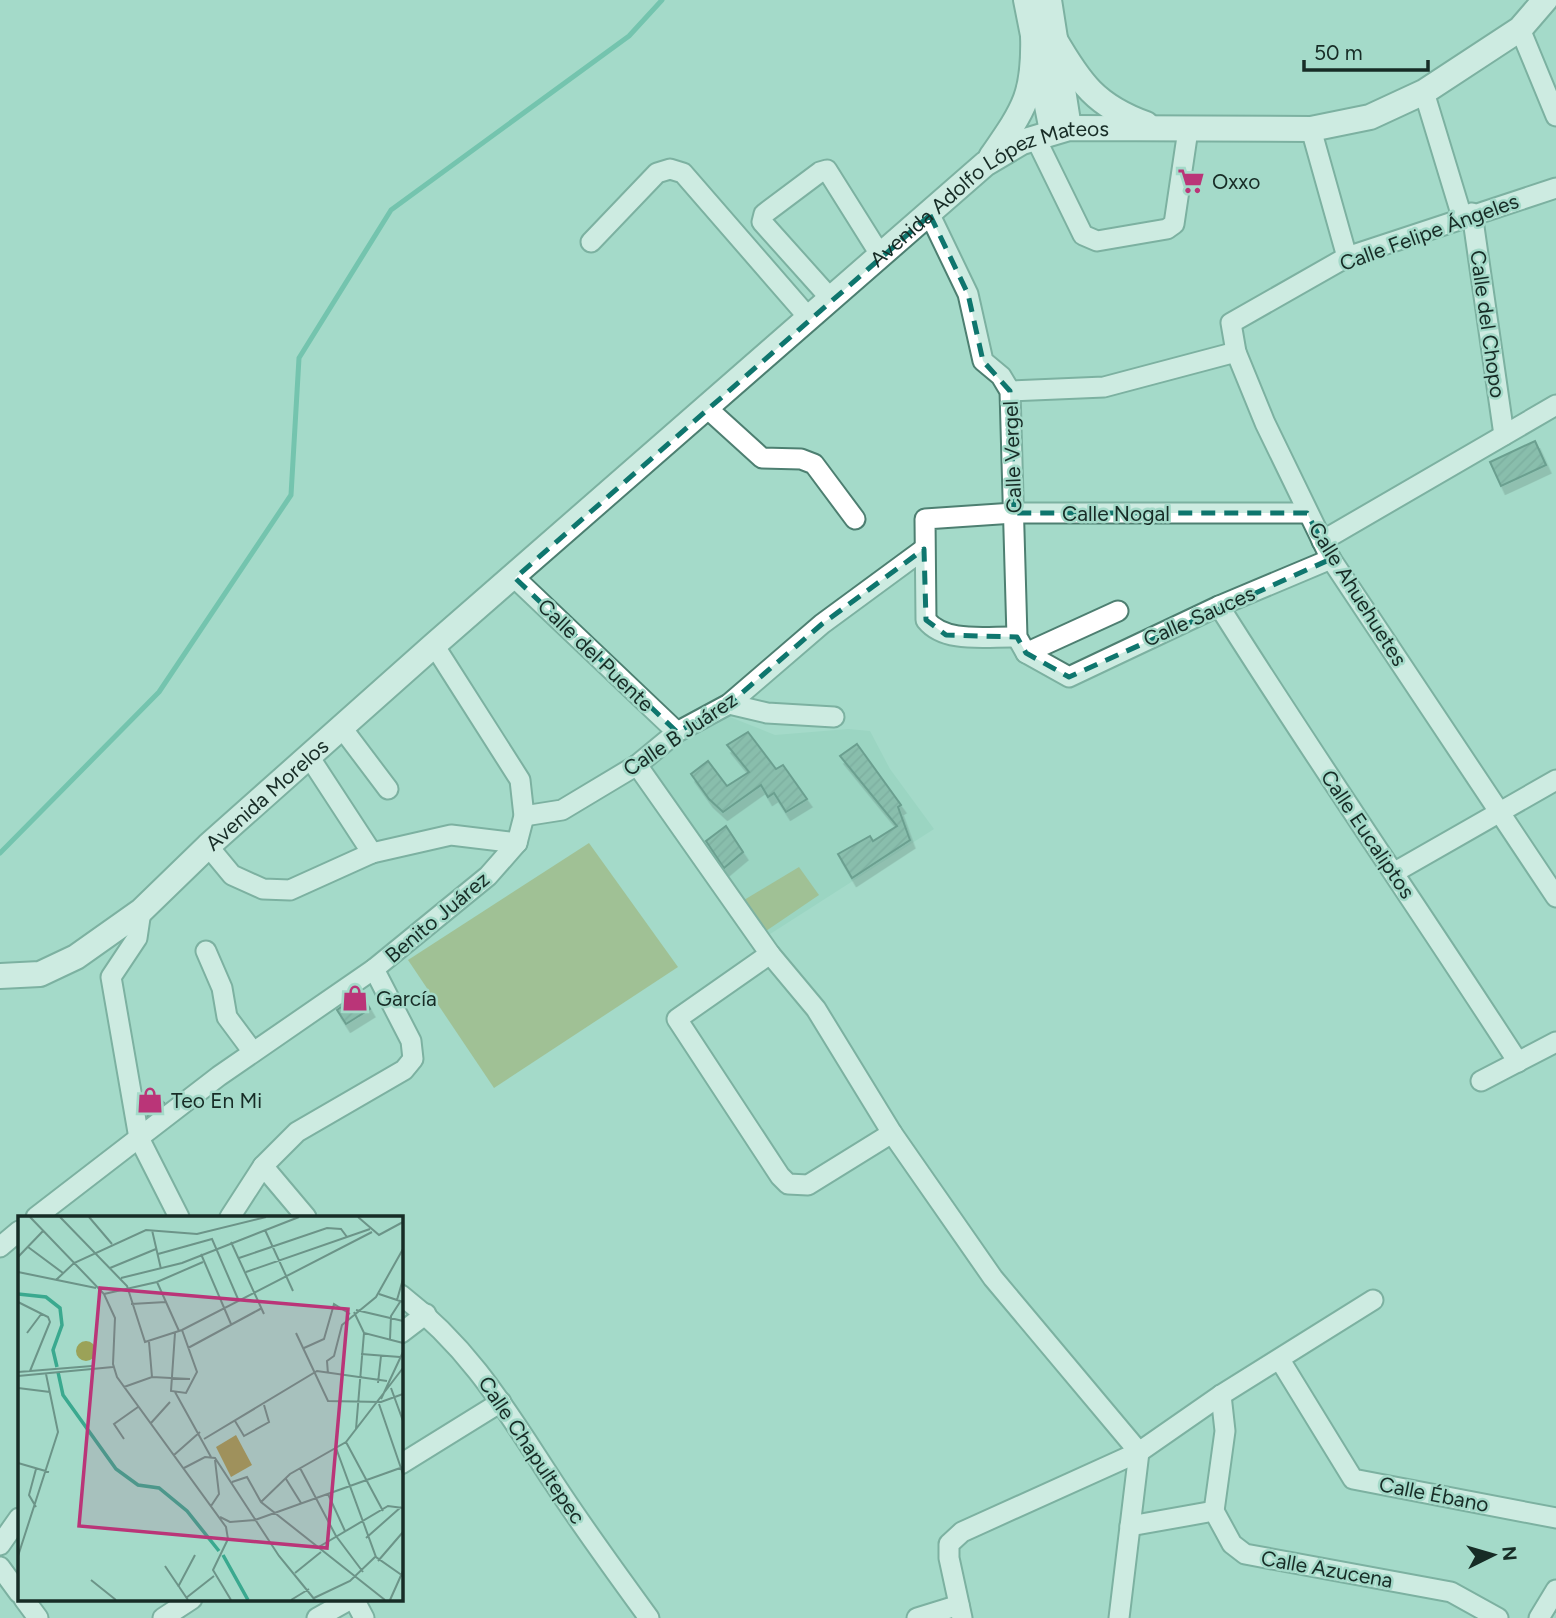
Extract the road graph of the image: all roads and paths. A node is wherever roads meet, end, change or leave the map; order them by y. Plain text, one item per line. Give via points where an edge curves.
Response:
1 (1545, 0) edge
2 (1040, 17) edge
3 (1520, 29) junction
4 (1424, 92) junction
5 (1556, 116) edge
6 (1311, 129) junction
7 (1176, 130) junction
8 (1052, 132) junction
9 (985, 164) junction
10 (1556, 188) edge
11 (930, 215) junction
12 (1467, 215) junction
13 (591, 242) dead end
14 (881, 256) junction
15 (1347, 257) junction
16 (831, 299) junction
17 (809, 318) junction
18 (1231, 323) joint
19 (1236, 352) junction
20 (1010, 391) junction
21 (1556, 405) edge
22 (708, 409) junction
23 (1504, 435) junction
24 (1014, 513) junction
25 (1307, 513) junction
26 (855, 519) dead end
27 (1322, 541) junction
28 (924, 550) junction
29 (1331, 559) junction
30 (514, 578) junction
31 (1219, 606) junction
32 (1118, 611) dead end
33 (434, 645) junction
34 (1021, 645) junction
35 (729, 704) junction
36 (834, 717) dead end
37 (342, 728) junction
38 (677, 732) junction
39 (310, 758) junction
40 (636, 765) junction
41 (1556, 780) edge
42 (388, 789) dead end
43 (1498, 812) junction
44 (524, 816) junction
45 (517, 843) junction
46 (208, 846) junction
47 (372, 853) junction
48 (1395, 872) junction
49 (1556, 897) edge
50 (141, 911) junction
51 (205, 951) dead end
52 (771, 954) junction
53 (374, 969) junction
54 (0, 976) edge
55 (1556, 1042) edge
56 (253, 1052) junction
57 (1518, 1062) junction
58 (1481, 1082) dead end
59 (892, 1133) junction
60 (139, 1138) junction
61 (263, 1166) junction
62 (37, 1216) edge
63 (178, 1216) edge
64 (231, 1216) edge
65 (305, 1216) edge
66 (18, 1232) edge
67 (0, 1247) edge
68 (402, 1296) edge
69 (1373, 1300) dead end
70 (426, 1314) junction
71 (402, 1332) edge
72 (1280, 1360) junction
73 (1221, 1395) junction
74 (501, 1402) junction
75 (1139, 1452) junction
76 (402, 1463) edge
77 (1214, 1511) junction
78 (1556, 1518) edge
79 (18, 1519) edge
80 (1130, 1526) junction
81 (0, 1545) edge
82 (0, 1567) edge
83 (1556, 1590) edge
84 (18, 1592) edge
85 (25, 1600) edge
86 (190, 1600) edge
87 (350, 1600) edge
88 (353, 1600) edge
89 (961, 1611) edge
90 (38, 1618) edge
91 (163, 1618) edge
92 (317, 1618) edge
93 (364, 1618) edge
94 (649, 1618) edge
95 (917, 1618) edge
96 (1119, 1618) edge
97 (1498, 1618) edge
98 (1539, 1618) edge

1 - 3 main road, Avenida Adolfo López Mateos
2 - 7 main road via 1093,96 1119,114
2 - 8 main road
2 - 9 main road via 1027,103
3 - 4 main road, Avenida Adolfo López Mateos
3 - 5 street
4 - 6 main road, Avenida Adolfo López Mateos via 1370,117
4 - 12 street, Calle del Chopo
6 - 7 main road, Avenida Adolfo López Mateos
6 - 15 street
7 - 8 main road, Avenida Adolfo López Mateos
7 - 8 street via 1174,224 1097,241 1083,235
8 - 9 main road, Avenida Adolfo López Mateos
9 - 11 main road, Avenida Adolfo López Mateos
10 - 12 street, Calle Felipe Ángeles
11 - 14 main road, Avenida Adolfo López Mateos
11 - 20 street, Calle Vergel via 968,294 983,362 1001,376
12 - 15 street, Calle Felipe Ángeles
12 - 23 street, Calle del Chopo
13 - 17 street via 657,173 670,169 683,173
14 - 16 main road, Avenida Adolfo López Mateos
14 - 16 street via 827,170 764,214 762,222
15 - 18 street, Calle Felipe Ángeles
16 - 17 main road, Avenida Adolfo López Mateos
17 - 22 main road, Avenida Adolfo López Mateos
18 - 19 street, Calle Ahuehuetes
19 - 20 street via 1104,387
19 - 25 street, Calle Ahuehuetes
20 - 24 street, Calle Vergel
21 - 23 street
22 - 26 street via 762,458 802,459 814,464
22 - 30 main road, Avenida Adolfo López Mateos
23 - 27 street
24 - 25 street, Calle Nogal
24 - 28 street, Calle Nogal via 925,519
24 - 34 street, Calle Vergel
25 - 27 street, Calle Ahuehuetes
27 - 29 street, Calle Ahuehuetes
28 - 34 street via 926,620 934,630
28 - 35 street, Calle B Juárez via 822,624
29 - 31 street, Calle Sauces
29 - 43 street, Calle Ahuehuetes
30 - 33 main road, Avenida Morelos
30 - 38 street, Calle del Puente
31 - 34 street, Calle Sauces via 1069,677
31 - 48 street, Calle Eucaliptos via 1294,726
32 - 34 street
33 - 37 main road, Avenida Morelos
33 - 44 street, Benito Juárez via 520,780
35 - 36 street via 767,713
35 - 38 street, Calle B Juárez
37 - 39 main road, Avenida Morelos
37 - 42 street
38 - 40 street, Calle B Juárez
39 - 46 main road, Avenida Morelos
39 - 47 street
40 - 44 street, Calle B Juárez via 562,810
40 - 52 street
41 - 43 street
43 - 48 street
43 - 49 street, Calle Ahuehuetes
44 - 45 street, Benito Juárez
45 - 47 street via 451,835
45 - 53 street, Benito Juárez via 488,876
46 - 47 street via 232,875 264,889 290,890
46 - 50 main road, Avenida Morelos
48 - 57 street, Calle Eucaliptos
50 - 54 main road, Avenida Morelos via 76,957 40,974
50 - 60 street via 137,938 111,977
51 - 56 street via 222,988 227,1017
52 - 59 street via 816,1009
52 - 59 street via 677,1019 780,1176 788,1184 808,1185
53 - 56 street, Benito Juárez
53 - 61 street via 411,1041 413,1059 404,1070 297,1132
55 - 57 street
56 - 60 street, Benito Juárez
57 - 58 street
59 - 75 street via 993,1278
60 - 62 street, Benito Juárez
60 - 63 street
61 - 64 street
61 - 65 street
66 - 67 street
68 - 70 street, Calle Chapultepec
69 - 72 street
70 - 71 street
70 - 74 street, Calle Chapultepec via 455,1341
72 - 73 street
72 - 78 street, Calle Ébano via 1353,1479
73 - 75 street
73 - 77 street via 1224,1431
74 - 76 street
74 - 94 street, Calle Chapultepec
75 - 80 street
75 - 89 street via 962,1532 949,1544
77 - 80 street
77 - 97 street, Calle Azucena via 1232,1544 1245,1554 1451,1592
79 - 81 street
80 - 96 street
82 - 84 street
83 - 98 street
85 - 90 street
86 - 91 street
87 - 92 street
88 - 93 street
89 - 95 street

